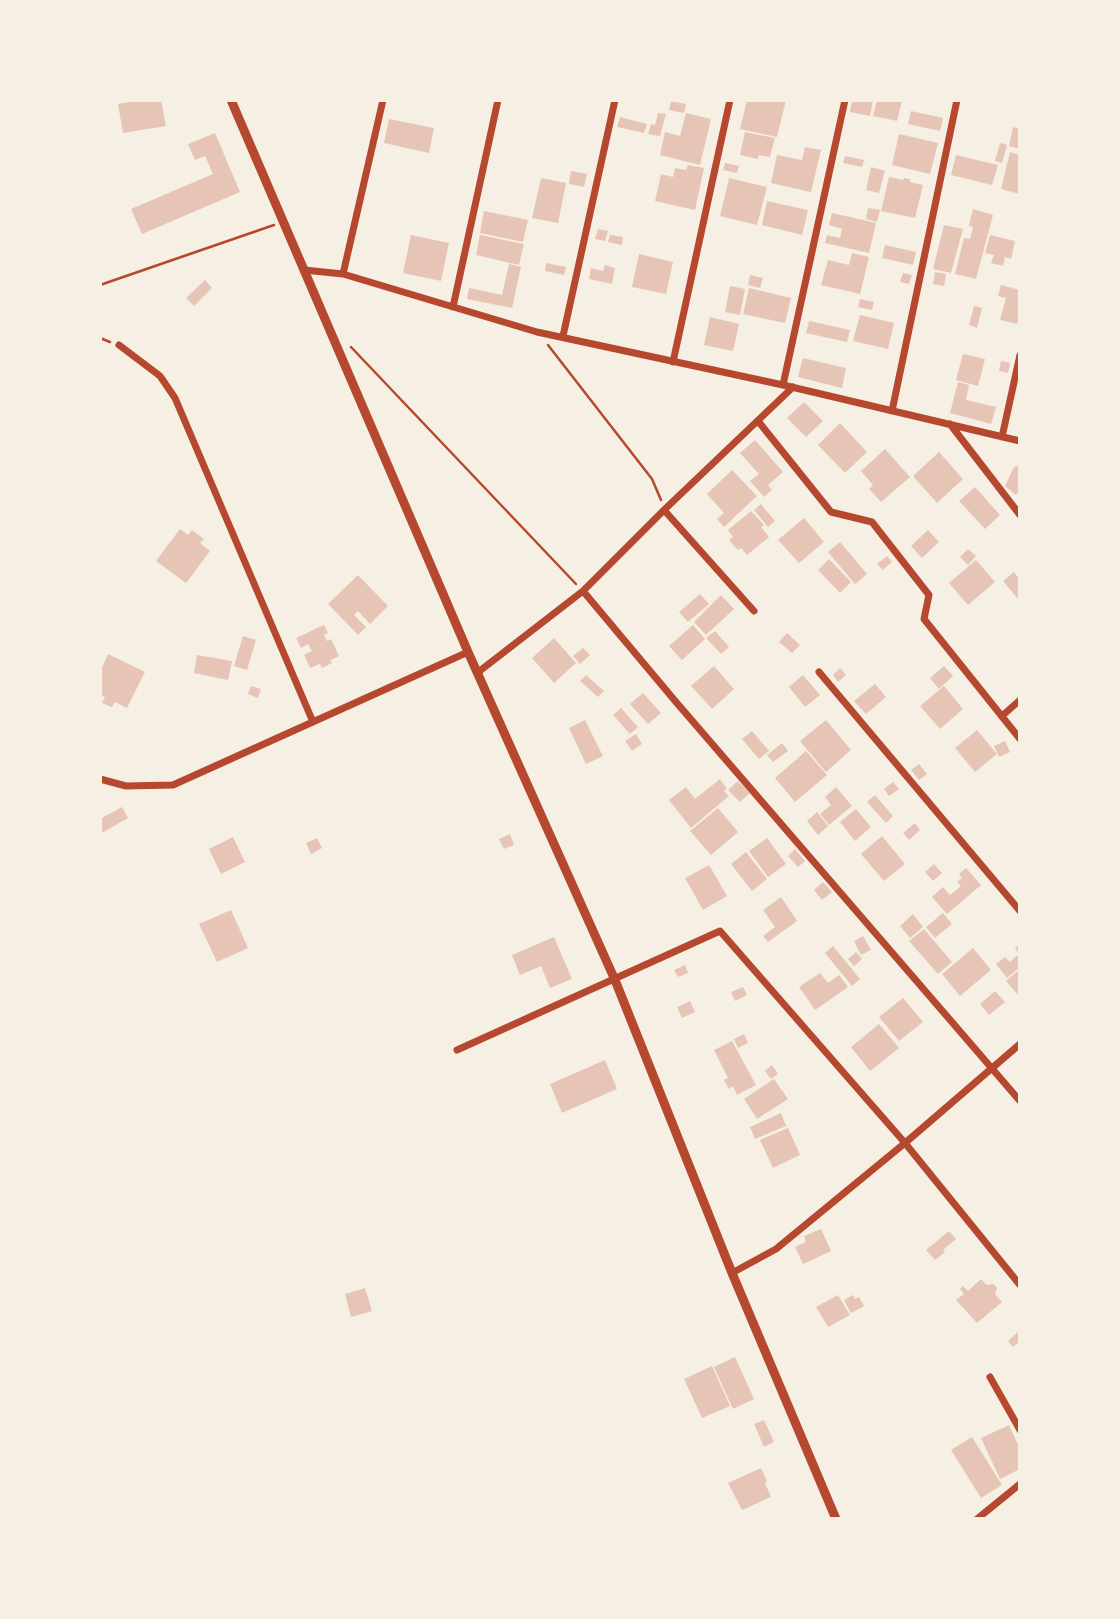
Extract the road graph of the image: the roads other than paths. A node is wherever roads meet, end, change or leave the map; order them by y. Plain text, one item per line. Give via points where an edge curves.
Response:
1 (231, 100) edge
2 (383, 100) edge
3 (498, 100) edge
4 (615, 100) edge
5 (730, 100) edge
6 (845, 100) edge
7 (957, 100) edge
8 (304, 270) junction
9 (343, 274) junction
10 (453, 307) junction
11 (563, 336) junction
12 (119, 345) dead end
13 (1020, 355) edge
14 (673, 362) junction
15 (783, 385) junction
16 (793, 387) junction
17 (892, 411) junction
18 (758, 421) junction
19 (950, 424) junction
20 (1002, 437) junction
21 (1020, 441) edge
22 (664, 510) junction
23 (1020, 515) edge
24 (583, 591) junction
25 (754, 611) dead end
26 (468, 652) junction
27 (819, 672) dead end
28 (477, 673) junction
29 (1020, 700) edge
30 (1002, 716) junction
31 (313, 722) junction
32 (1020, 739) edge
33 (100, 779) edge
34 (1020, 911) edge
35 (615, 980) junction
36 (1020, 1044) edge
37 (457, 1050) dead end
38 (992, 1068) junction
39 (1020, 1101) edge
40 (905, 1143) junction
41 (732, 1273) junction
42 (1020, 1285) edge
43 (990, 1377) dead end
44 (1020, 1430) edge
45 (1020, 1484) edge
46 (836, 1519) edge
47 (976, 1519) edge

1 - 8 street
2 - 9 street
3 - 10 street
4 - 11 street
5 - 14 street
6 - 15 street
7 - 17 street
8 - 9 street
8 - 26 street
9 - 10 street
10 - 11 street
11 - 14 street
12 - 31 street via 160,376 175,398
13 - 20 street
14 - 15 street
15 - 16 street
16 - 17 street
16 - 18 street
17 - 19 street
18 - 22 street
18 - 30 street via 831,512 872,522 929,594 924,619
19 - 20 street
19 - 23 street
20 - 21 street
22 - 24 street
22 - 25 street
24 - 28 street
24 - 38 street
26 - 28 street
26 - 31 street
27 - 34 street
28 - 35 street
29 - 30 street
30 - 32 street
31 - 33 street via 173,785 126,786
35 - 37 street
35 - 40 street via 720,931
35 - 41 street
36 - 38 street
38 - 39 street
38 - 40 street
40 - 41 street via 776,1249
40 - 42 street
41 - 46 street
43 - 44 street
45 - 47 street

